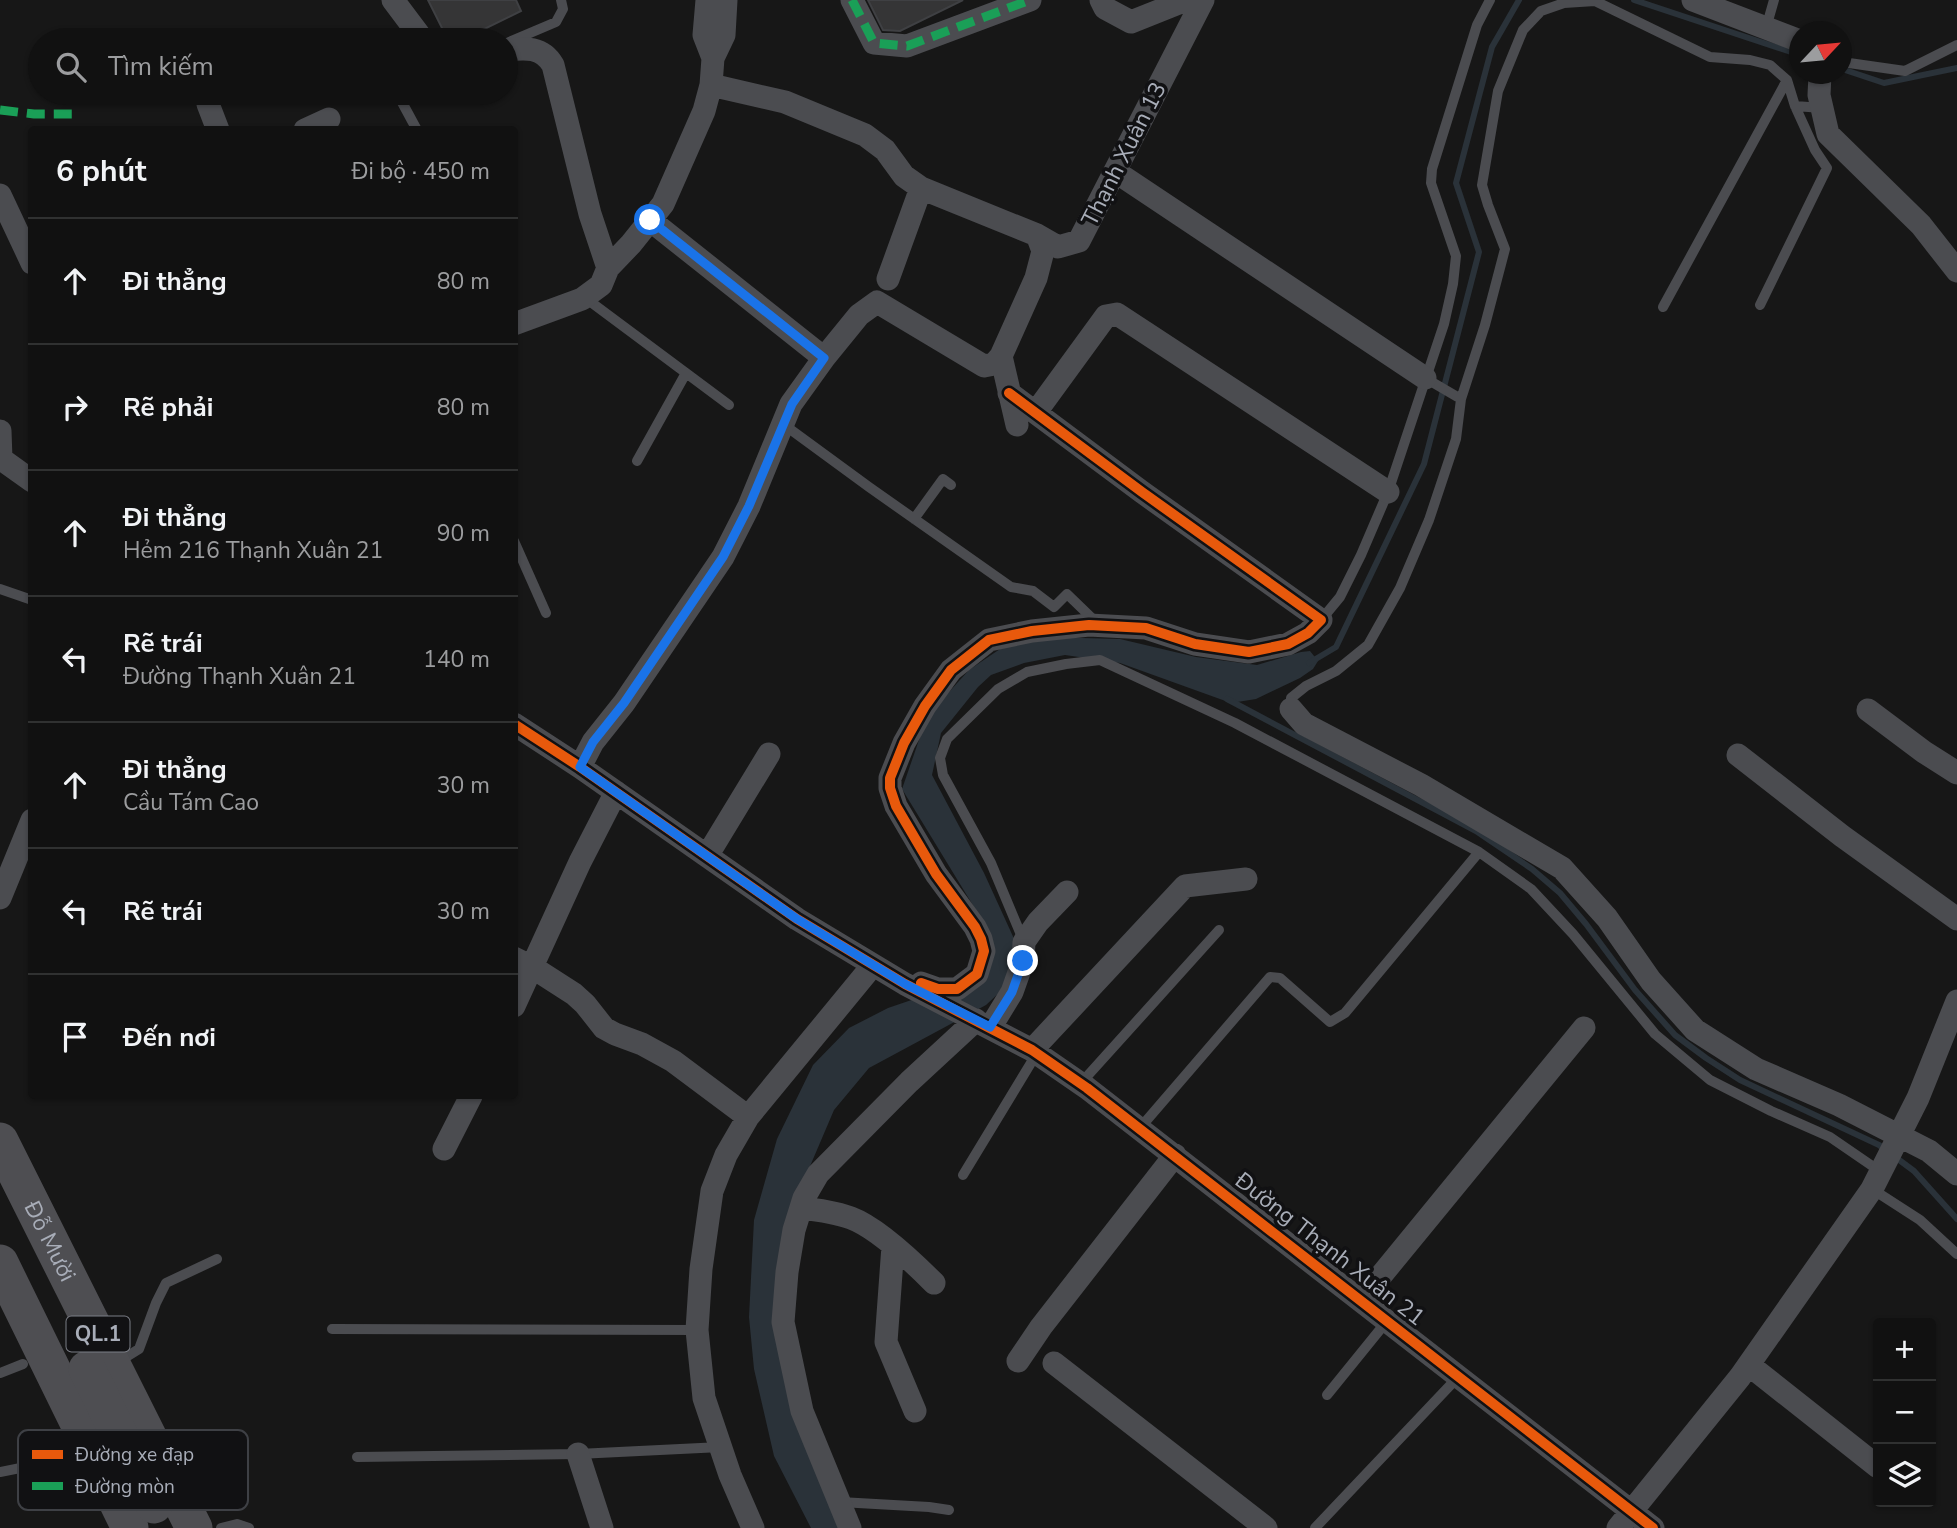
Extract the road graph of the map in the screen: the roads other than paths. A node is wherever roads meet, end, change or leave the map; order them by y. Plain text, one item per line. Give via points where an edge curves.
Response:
1 (393, 0) edge
2 (561, 0) edge
3 (707, 0) edge
4 (726, 0) edge
5 (852, 0) edge
6 (1030, 0) edge
7 (1101, 0) edge
8 (1186, 0) edge
9 (1203, 0) edge
10 (1490, 0) edge
11 (1693, 0) edge
12 (1774, 0) edge
13 (414, 28) edge
14 (1766, 28) junction
15 (1789, 37) edge
16 (518, 39) edge
17 (1957, 45) edge
18 (518, 49) edge
19 (713, 58) junction
20 (1852, 63) edge
21 (1787, 80) junction
22 (711, 85) junction
23 (1821, 92) edge
24 (208, 105) edge
25 (403, 105) edge
26 (1796, 106) junction
27 (328, 119) dead end
28 (216, 126) edge
29 (313, 126) edge
30 (415, 126) edge
31 (1116, 172) junction
32 (921, 188) junction
33 (0, 195) edge
34 (650, 220) junction
35 (1037, 235) junction
36 (28, 254) edge
37 (608, 268) junction
38 (1957, 271) edge
39 (888, 279) dead end
40 (584, 298) junction
41 (1760, 305) dead end
42 (1663, 307) dead end
43 (518, 323) edge
44 (1001, 356) junction
45 (824, 358) junction
46 (686, 373) junction
47 (1425, 378) junction
48 (1461, 399) junction
49 (729, 405) dead end
50 (1026, 419) junction
51 (783, 424) junction
52 (0, 431) edge
53 (0, 458) edge
54 (638, 461) dead end
55 (28, 478) edge
56 (951, 485) dead end
57 (1388, 492) junction
58 (914, 519) junction
59 (518, 550) edge
60 (0, 589) edge
61 (28, 599) edge
62 (546, 613) dead end
63 (1321, 620) junction
64 (1100, 626) junction
65 (1290, 709) joint
66 (1868, 710) dead end
67 (518, 727) edge
68 (769, 754) dead end
69 (1738, 755) dead end
70 (580, 767) junction
71 (1957, 773) edge
72 (616, 792) junction
73 (28, 831) edge
74 (1479, 852) junction
75 (707, 856) junction
76 (1246, 879) dead end
77 (1067, 892) dead end
78 (0, 898) edge
79 (1957, 919) edge
80 (1219, 930) dead end
81 (1024, 942) junction
82 (524, 962) edge
83 (873, 965) junction
84 (901, 981) junction
85 (518, 988) edge
86 (1957, 1001) edge
87 (979, 1021) junction
88 (1584, 1028) dead end
89 (1034, 1051) junction
90 (1081, 1083) junction
91 (469, 1099) edge
92 (748, 1117) junction
93 (1140, 1128) junction
94 (1898, 1139) junction
95 (0, 1141) edge
96 (444, 1149) dead end
97 (1175, 1155) junction
98 (1957, 1174) edge
99 (963, 1175) dead end
100 (1879, 1175) junction
101 (0, 1190) edge
102 (801, 1208) junction
103 (893, 1246) junction
104 (1957, 1254) edge
105 (217, 1259) dead end
106 (0, 1263) edge
107 (934, 1283) dead end
108 (1361, 1300) junction
109 (0, 1317) edge
110 (1387, 1321) junction
111 (332, 1329) dead end
112 (697, 1330) junction
113 (1018, 1361) dead end
114 (1054, 1363) dead end
115 (23, 1364) edge
116 (113, 1365) junction
117 (1749, 1365) junction
118 (1458, 1376) junction
119 (1327, 1395) dead end
120 (915, 1411) dead end
121 (55, 1430) edge
122 (66, 1430) edge
123 (118, 1430) edge
124 (145, 1430) edge
125 (721, 1447) junction
126 (578, 1454) junction
127 (358, 1457) dead end
128 (1873, 1463) edge
129 (18, 1468) edge
130 (0, 1472) edge
131 (840, 1502) junction
132 (95, 1510) edge
133 (118, 1510) edge
134 (157, 1510) edge
135 (185, 1510) edge
136 (949, 1510) dead end
137 (1624, 1519) edge
138 (104, 1528) edge
139 (130, 1528) edge
140 (166, 1528) edge
141 (194, 1528) edge
142 (221, 1528) edge
143 (249, 1528) edge
144 (602, 1528) edge
145 (753, 1528) edge
146 (850, 1528) edge
147 (1266, 1528) edge
148 (1315, 1528) edge
149 (1654, 1528) edge

1 - 13 street
2 - 16 lane via 563,9 556,22
3 - 19 street via 704,35
4 - 19 street via 724,35
5 - 6 street via 874,43 907,46
7 - 8 street via 1105,8 1131,22
9 - 31 street, Thạnh Xuân 13
10 - 47 lane via 1477,25 1432,169 1431,184 1456,256 1444,324
11 - 14 street
12 - 14 lane
14 - 15 street
17 - 20 lane via 1905,71
18 - 37 street via 539,50 553,65
19 - 22 street
21 - 26 lane
21 - 42 lane
21 - 48 lane via 1770,65 1710,57 1595,1 1564,3 1541,11 1523,30 1498,91 1482,185 1505,249
22 - 32 street, Thạnh Xuân 13 via 785,102 865,135
22 - 34 street via 663,204
23 - 26 lane
23 - 38 street via 1828,134 1921,225
24 - 28 street
25 - 30 lane
26 - 41 lane via 1827,168
27 - 29 street
31 - 35 street, Thạnh Xuân 13 via 1079,241 1058,247
31 - 47 street
32 - 35 street, Thạnh Xuân 13
32 - 39 street
33 - 36 street
34 - 37 street
34 - 45 street
35 - 44 street via 1043,251 1036,278
37 - 40 street via 601,285
40 - 43 street
40 - 46 lane
44 - 45 street via 994,365 984,366 877,302 859,315
44 - 50 street via 1009,393
45 - 51 street
46 - 49 lane
46 - 54 lane
47 - 48 lane
47 - 57 lane
48 - 65 lane via 1456,439 1429,520 1387,613 1368,645 1291,698
50 - 57 street via 1106,316 1116,314
50 - 63 street via 1142,492
51 - 58 lane
51 - 70 street via 723,557
52 - 53 street
53 - 55 street
56 - 58 lane via 943,479
57 - 63 lane via 1340,597
58 - 64 lane via 1011,587 1033,592 1054,607 1067,594
59 - 62 lane
60 - 61 lane
63 - 64 street via 1288,644 1250,652 1195,644 1146,628
64 - 84 street via 1032,631 989,640 951,670 904,743 890,778 892,797 936,874 975,928 984,951 977,974 957,989
65 - 94 street via 1304,724 1421,785 1562,868 1695,1030 1756,1069 1839,1105
66 - 71 street
67 - 70 street
68 - 75 street
69 - 79 street
70 - 72 street
72 - 75 street
72 - 82 street
73 - 78 street
74 - 81 lane via 1235,723 1100,660 1040,669 998,689 947,739 940,758 943,775 991,863
74 - 93 lane via 1345,1013 1330,1022 1280,978 1270,977
74 - 100 lane via 1531,888 1655,1034 1710,1080 1830,1137
75 - 83 street
76 - 89 street via 1185,886
77 - 81 street
80 - 90 lane
81 - 87 street via 1012,992
82 - 85 street
82 - 92 street via 574,994 604,1028 673,1061
83 - 84 street
83 - 92 street
84 - 87 street, Đường Thạnh Xuân 21
86 - 94 street
87 - 89 street, Đường Thạnh Xuân 21
87 - 102 street via 917,1074 818,1174
88 - 108 street
89 - 90 street, Đường Thạnh Xuân 21
89 - 99 lane
90 - 93 street, Đường Thạnh Xuân 21
91 - 96 street
92 - 112 street via 712,1191
93 - 97 street, Đường Thạnh Xuân 21
94 - 98 street via 1929,1151
94 - 100 street
95 - 116 highway, Đỗ Mười / QL.1
97 - 108 street, Đường Thạnh Xuân 21
97 - 113 street
100 - 104 lane
100 - 117 street
101 - 123 highway, Đỗ Mười / QL.1
102 - 103 street via 851,1217
102 - 131 street via 787,1272 783,1322 802,1411
103 - 107 street
103 - 120 street via 886,1342
105 - 116 lane via 166,1283 139,1349
106 - 115 highway, QL.1
108 - 110 street, Đường Thạnh Xuân 21
109 - 115 highway, QL.1
110 - 118 street, Đường Thạnh Xuân 21
110 - 119 lane
111 - 112 lane
112 - 125 street via 704,1398
114 - 147 street
115 - 121 highway, QL.1
115 - 122 highway, QL.1
116 - 124 highway, Đỗ Mười / QL.1
117 - 128 street
117 - 137 street
118 - 137 street, Đường Thạnh Xuân 21
118 - 148 lane
125 - 126 lane
125 - 145 street
126 - 127 lane
126 - 144 street
129 - 130 lane
131 - 136 lane
131 - 146 street
132 - 138 highway, QL.1
133 - 139 highway, QL.1
134 - 140 highway, Đỗ Mười / QL.1
135 - 141 highway, Đỗ Mười / QL.1
137 - 149 street, Đường Thạnh Xuân 21
142 - 143 lane via 237,1524

